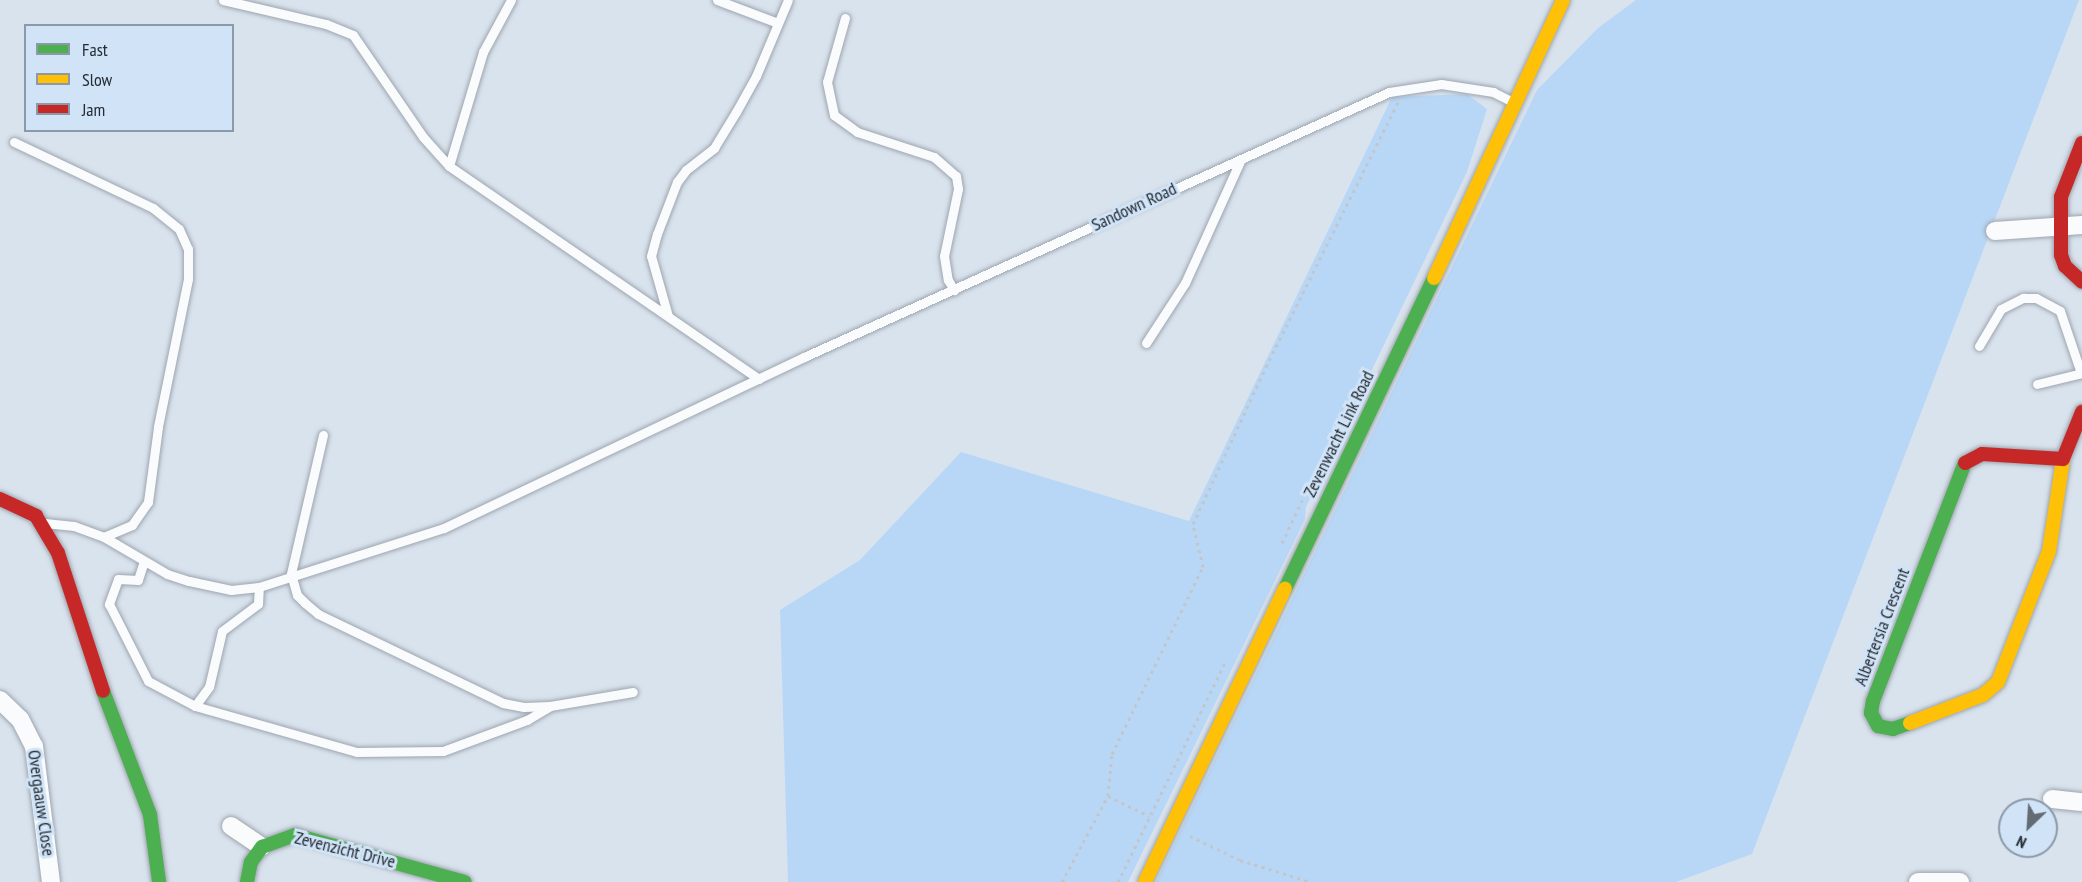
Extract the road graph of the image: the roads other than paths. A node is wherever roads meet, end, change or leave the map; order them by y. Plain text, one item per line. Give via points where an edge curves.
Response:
1 (223, 0) edge
2 (511, 0) edge
3 (717, 0) edge
4 (788, 0) edge
5 (1563, 0) edge
6 (845, 18) dead end
7 (778, 23) junction
8 (1517, 104) junction
9 (14, 142) dead end
10 (2082, 143) edge
11 (1241, 159) junction
12 (449, 166) junction
13 (2082, 225) edge
14 (2061, 227) junction
15 (1995, 231) dead end
16 (2082, 282) edge
17 (954, 290) junction
18 (668, 316) junction
19 (1146, 342) dead end
20 (1979, 346) dead end
21 (2082, 373) edge
22 (759, 379) junction
23 (2037, 384) dead end
24 (2082, 412) edge
25 (323, 435) dead end
26 (2063, 459) junction
27 (0, 499) edge
28 (43, 523) junction
29 (105, 537) junction
30 (144, 561) junction
31 (291, 574) junction
32 (259, 587) junction
33 (633, 692) dead end
34 (0, 700) edge
35 (550, 705) junction
36 (195, 706) junction
37 (2058, 800) edge
38 (2082, 802) edge
39 (231, 826) dead end
40 (262, 847) junction
41 (432, 878) edge
42 (51, 882) edge
43 (159, 882) edge
44 (247, 882) edge
45 (465, 882) edge
46 (1145, 882) edge
47 (1918, 882) edge
48 (1960, 882) edge

1 - 12 lane via 326,24 353,35 423,137
2 - 12 lane via 481,57
3 - 7 lane
4 - 7 lane
5 - 8 street, Zevenwacht Link Road
6 - 17 lane via 828,82 834,115 857,132 934,157 956,176 958,189 944,256
7 - 18 lane via 756,76 720,139 677,182 657,234 651,256
8 - 11 lane, Sandown Road via 1493,92 1466,86 1441,84 1402,89 1306,127
8 - 46 street, Zevenwacht Link Road
9 - 29 lane via 153,208 179,229 188,249 188,279 158,427 148,502 132,525
10 - 14 street via 2061,197
11 - 17 lane, Sandown Road
11 - 19 lane via 1185,283
12 - 18 lane
13 - 14 street
14 - 15 street
14 - 16 street via 2062,259
17 - 22 lane, Sandown Road
18 - 22 lane
20 - 21 lane via 2001,309 2023,298 2036,298 2060,311
21 - 23 lane
22 - 31 lane, Sandown Road via 444,528
24 - 26 street, Albertersia Crescent
25 - 31 lane
26 - 26 street, Albertersia Crescent via 1982,454 1965,463 1873,700 1871,713 1878,726 1893,729 1983,695 1998,682 2049,551
27 - 28 street via 20,506
28 - 29 lane, Sandown Road via 74,526
28 - 43 street via 70,584 102,689 150,815
29 - 30 lane, Sandown Road
30 - 32 lane, Sandown Road via 189,581 231,590
30 - 36 lane via 138,580 118,579 109,604 148,681
31 - 32 lane, Sandown Road
31 - 35 lane via 297,595 318,614 486,696 524,707
32 - 36 lane via 258,604 222,632 209,687
33 - 35 lane
34 - 42 street, Overgaauw Close via 20,719 34,746
35 - 36 lane via 527,720 443,751 368,752
37 - 38 street
39 - 40 street
40 - 41 street, Zevenzicht Drive via 278,838 304,837
40 - 44 street via 251,862
41 - 45 street, Zevenzicht Drive
47 - 48 street

